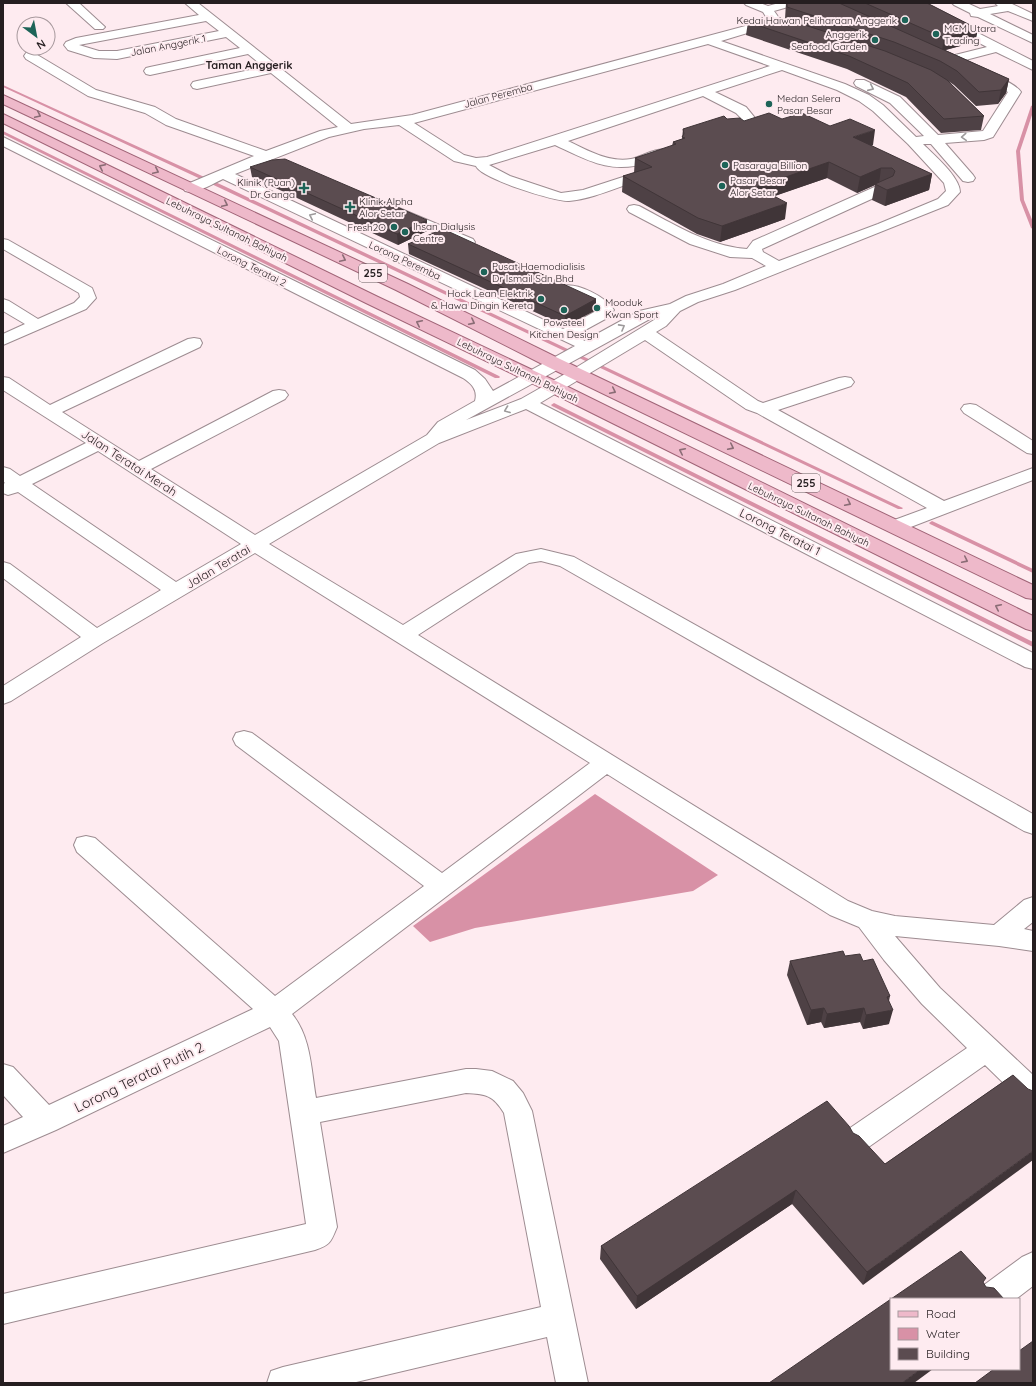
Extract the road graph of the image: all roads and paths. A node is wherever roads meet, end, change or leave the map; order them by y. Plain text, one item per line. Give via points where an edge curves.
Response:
1 (72, 3) edge
2 (190, 3) edge
3 (750, 3) edge
4 (910, 3) edge
5 (958, 3) edge
6 (1033, 4) edge
7 (797, 6) edge
8 (1008, 6) edge
9 (979, 13) junction
10 (771, 16) junction
11 (208, 17) junction
12 (1033, 18) edge
13 (944, 21) junction
14 (99, 27) dead end
15 (787, 27) edge
16 (228, 33) junction
17 (730, 35) junction
18 (1033, 39) edge
19 (708, 40) junction
20 (998, 48) junction
21 (250, 50) junction
22 (771, 50) junction
23 (935, 54) edge
24 (30, 56) dead end
25 (755, 56) junction
26 (949, 60) junction
27 (783, 66) junction
28 (1033, 66) edge
29 (920, 68) edge
30 (272, 69) junction
31 (150, 71) dead end
32 (197, 85) dead end
33 (705, 92) junction
34 (3, 98) edge
35 (3, 118) edge
36 (980, 118) edge
37 (402, 121) junction
38 (348, 128) junction
39 (990, 129) junction
40 (731, 130) edge
41 (934, 139) junction
42 (556, 140) junction
43 (3, 141) edge
44 (913, 141) junction
45 (675, 149) edge
46 (266, 156) junction
47 (482, 162) junction
48 (288, 164) edge
49 (219, 176) junction
50 (968, 178) dead end
51 (626, 180) dead end
52 (238, 182) junction
53 (196, 185) junction
54 (884, 188) edge
55 (387, 207) edge
56 (634, 209) dead end
57 (443, 231) junction
58 (429, 238) edge
59 (3, 243) edge
60 (479, 247) edge
61 (407, 248) dead end
62 (393, 254) junction
63 (756, 254) junction
64 (778, 267) junction
65 (557, 284) edge
66 (3, 304) edge
67 (674, 308) junction
68 (37, 325) junction
69 (646, 333) junction
70 (563, 335) junction
71 (3, 340) edge
72 (194, 343) dead end
73 (585, 348) junction
74 (561, 360) junction
75 (584, 371) junction
76 (530, 376) junction
77 (3, 382) edge
78 (845, 382) dead end
79 (554, 387) junction
80 (279, 395) dead end
81 (483, 403) junction
82 (527, 403) junction
83 (763, 409) junction
84 (970, 409) dead end
85 (49, 412) junction
86 (433, 438) junction
87 (98, 444) junction
88 (1033, 449) edge
89 (138, 469) junction
90 (1033, 474) edge
91 (8, 482) edge
92 (942, 508) junction
93 (896, 526) junction
94 (255, 544) junction
95 (4, 571) edge
96 (1030, 589) edge
97 (176, 591) junction
98 (1033, 624) edge
99 (404, 635) junction
100 (96, 638) junction
101 (1033, 662) edge
102 (3, 696) edge
103 (244, 739) dead end
104 (607, 762) junction
105 (1033, 825) edge
106 (86, 845) dead end
107 (442, 886) junction
108 (1033, 907) edge
109 (868, 920) junction
110 (999, 936) junction
111 (1033, 941) edge
112 (274, 1012) junction
113 (987, 1049) junction
114 (3, 1076) edge
115 (1033, 1093) edge
116 (304, 1113) junction
117 (46, 1121) junction
118 (860, 1137) edge
119 (3, 1140) edge
120 (1033, 1266) edge
121 (995, 1296) edge
122 (3, 1309) edge
123 (559, 1318) junction
124 (283, 1383) edge
125 (572, 1383) edge

1 - 14 street
2 - 11 street
3 - 10 street
4 - 13 street
5 - 9 street
6 - 8 street
7 - 10 street, Jalan Peremba
8 - 9 street
8 - 12 street
9 - 13 street
9 - 18 street
10 - 15 street
10 - 17 street, Jalan Peremba via 763,26
11 - 16 street
11 - 16 street, Jalan Anggerik 1 via 70,45 107,56
13 - 20 street
16 - 21 street
17 - 19 street, Jalan Peremba
17 - 22 street
19 - 25 street
19 - 37 street, Jalan Peremba
20 - 26 street
20 - 28 street
21 - 30 street
21 - 31 street
22 - 25 street
22 -> 41 street via 841,74 890,97
23 - 26 street
24 - 46 street via 92,93 150,110 171,122
25 - 27 street
26 - 29 street
26 - 39 street via 1015,92
27 - 33 street
27 - 44 street via 864,98
30 - 32 street
30 - 38 street
33 - 40 street via 741,110 748,118 741,126
33 - 42 street
34 -> 53 main road, Lebuhraya Sultanah Bahiyah / 255
76 -> 35 main road, Lebuhraya Sultanah Bahiyah / 255
36 - 39 street
37 - 38 street, Jalan Peremba
37 - 47 street via 459,158
38 - 46 street, Jalan Peremba
39 -> 41 street via 984,136
41 - 44 street
41 - 50 street
42 - 45 street via 589,156 619,164 640,161
42 - 47 street
43 - 81 street, Lorong Teratai 2 via 476,378 485,390
44 - 64 street via 950,181 953,187 950,197 883,227
46 - 49 street, Jalan Peremba
47 - 51 street via 483,168 499,176 560,197 576,197
48 - 52 street via 270,165
49 - 52 street, Lorong Peremba
49 - 53 street, Jalan Peremba
62 -> 52 street, Lorong Peremba
53 -> 74 main road, Lebuhraya Sultanah Bahiyah / 255 via 402,287
54 - 63 street via 758,244 754,248
55 - 57 street
56 - 63 street via 695,241 730,252
57 - 58 street
57 - 60 street
59 - 68 street via 88,294 86,302 80,306
61 - 62 street
62 - 70 street, Lorong Peremba
63 - 64 street
64 - 67 street
65 - 70 street via 600,303 606,310
66 - 68 street
67 - 69 street, Jalan Teratai
73 -> 67 street, Jalan Teratai via 645,314
68 - 71 street
69 - 75 street, Jalan Teratai
69 - 83 street via 752,406
70 - 73 street, Lorong Peremba
72 - 85 street
73 - 74 street, Jalan Teratai
74 - 75 main road, Lebuhraya Sultanah Bahiyah / 255
74 - 76 street, Jalan Teratai
75 - 79 street, Jalan Teratai
75 -> 93 main road, Lebuhraya Sultanah Bahiyah / 255
76 - 79 main road, Lebuhraya Sultanah Bahiyah / 255
76 - 81 street, Jalan Teratai
77 - 85 street, Jalan Teratai Merah
78 - 83 street
79 - 82 street, Jalan Teratai
98 -> 79 main road, Lebuhraya Sultanah Bahiyah / 255
80 - 89 street
81 - 86 street, Jalan Teratai via 444,426
82 -> 86 street, Jalan Teratai
82 - 101 street, Lorong Teratai 1
83 - 92 street
84 - 88 street
85 - 87 street, Jalan Teratai Merah
86 - 94 street, Jalan Teratai
87 - 89 street, Jalan Teratai Merah
87 - 91 street
89 - 94 street, Jalan Teratai Merah
90 - 92 street
91 - 97 street
92 - 93 street
93 -> 96 main road, Lebuhraya Sultanah Bahiyah / 255
94 - 97 street, Jalan Teratai
94 - 99 street, Jalan Teratai Merah
95 - 100 street
97 - 100 street, Jalan Teratai
99 - 104 street, Jalan Teratai Merah
99 - 105 street via 522,558 541,555 567,561
100 - 102 street, Jalan Teratai
103 - 107 street
104 - 107 street, Lorong Teratai Putih 2
104 - 109 street, Jalan Teratai Merah via 839,908
106 - 112 street
107 - 112 street, Lorong Teratai Putih 2
108 - 110 street
109 - 110 street, Jalan Teratai Merah via 895,926
109 - 113 street via 893,954 931,996
110 - 111 street, Jalan Teratai Merah
112 - 116 street via 288,1029 293,1041
112 - 117 street, Lorong Teratai Putih 2
113 - 115 street
113 - 118 street
114 - 117 street
116 - 122 street via 322,1226 315,1236
116 - 123 street via 466,1082 495,1084 509,1095 518,1111
117 - 119 street, Lorong Teratai Putih 2
120 - 121 street
123 - 124 street
123 - 125 street

